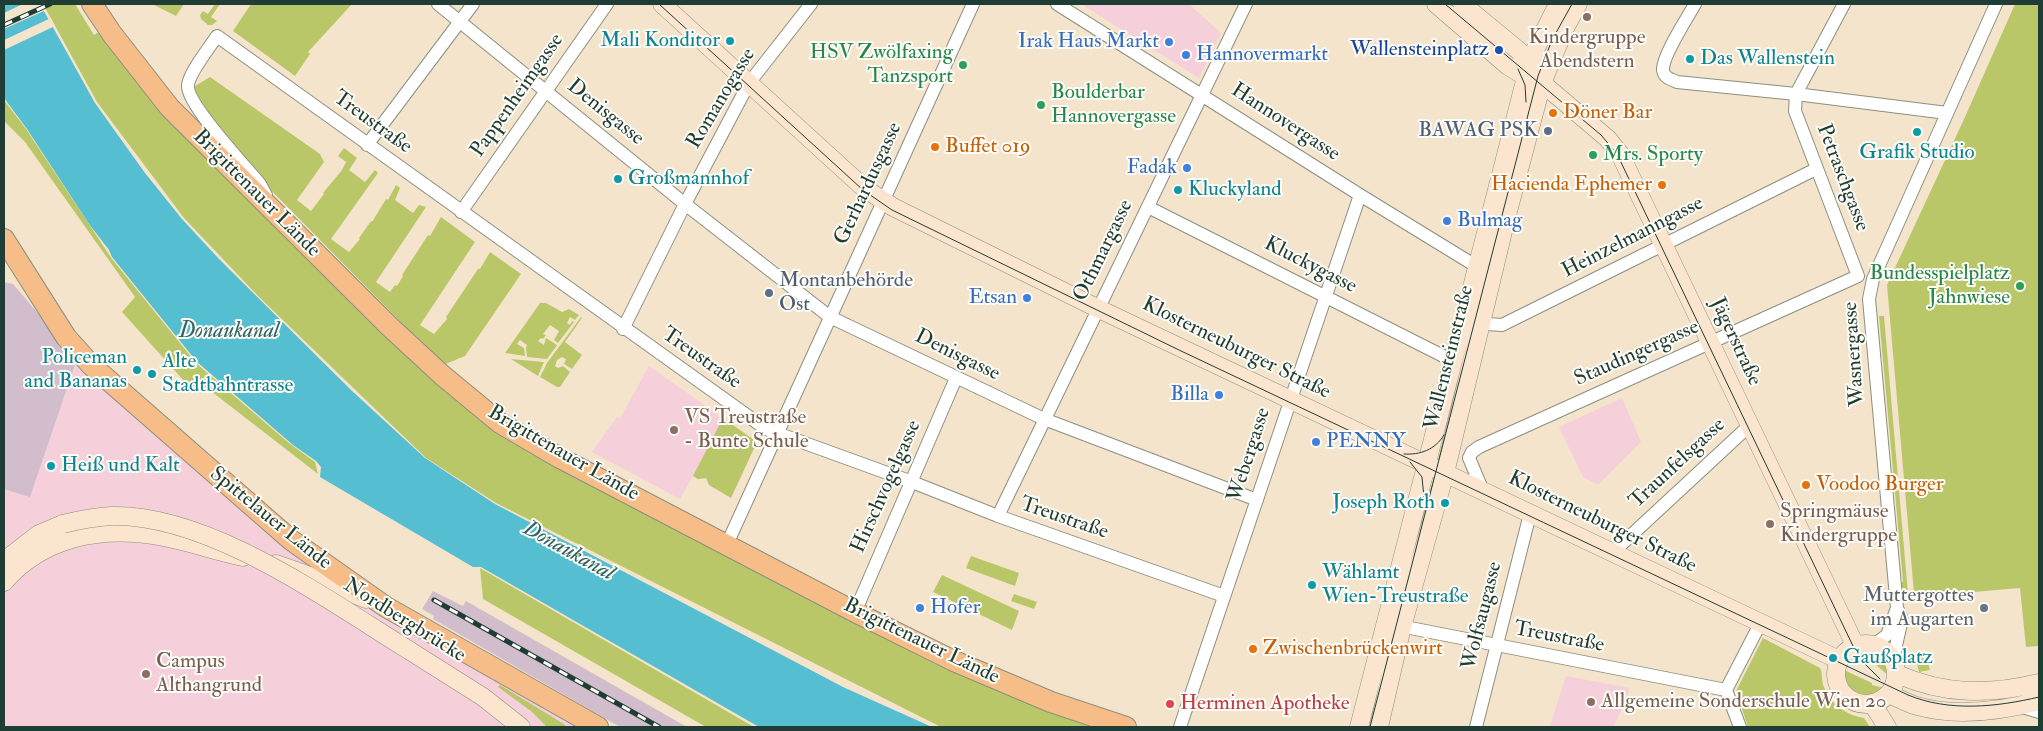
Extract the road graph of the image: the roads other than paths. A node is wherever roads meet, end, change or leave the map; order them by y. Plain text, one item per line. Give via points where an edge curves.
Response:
1 (92, 4) edge
2 (102, 4) edge
3 (438, 4) edge
4 (473, 4) edge
5 (607, 4) edge
6 (662, 4) edge
7 (812, 4) edge
8 (973, 4) edge
9 (1056, 4) edge
10 (1246, 4) edge
11 (1436, 4) edge
12 (1462, 4) edge
13 (1558, 4) edge
14 (1578, 4) edge
15 (1695, 4) edge
16 (1844, 4) edge
17 (1994, 4) edge
18 (459, 21) junction
19 (112, 34) junction
20 (1533, 75) junction
21 (749, 83) junction
22 (547, 90) junction
23 (1202, 94) junction
24 (1796, 94) junction
25 (1947, 112) junction
26 (367, 145) junction
27 (1816, 169) junction
28 (1360, 195) junction
29 (882, 201) junction
30 (685, 204) junction
31 (1148, 208) junction
32 (274, 210) junction
33 (461, 212) junction
34 (4, 239) edge
35 (1664, 245) junction
36 (1486, 269) junction
37 (1858, 276) joint
38 (1325, 296) junction
39 (1099, 309) junction
40 (830, 317) junction
41 (1472, 323) junction
42 (623, 329) junction
43 (1710, 343) junction
44 (1453, 361) junction
45 (956, 378) junction
46 (1289, 400) junction
47 (1044, 419) junction
48 (1750, 426) junction
49 (777, 434) junction
50 (1426, 464) junction
51 (1445, 473) junction
52 (912, 482) junction
53 (1483, 491) junction
54 (1257, 500) junction
55 (1530, 514) junction
56 (998, 516) junction
57 (727, 544) junction
58 (1612, 553) junction
59 (4, 561) edge
60 (4, 582) edge
61 (1224, 596) junction
62 (386, 607) junction
63 (1897, 608) junction
64 (854, 612) junction
65 (1760, 624) junction
66 (1394, 625) junction
67 (1875, 644) junction
68 (1855, 645) junction
69 (1496, 646) junction
70 (1839, 660) junction
71 (1895, 667) junction
72 (2039, 683) edge
73 (1726, 690) junction
74 (1889, 694) junction
75 (2039, 701) edge
76 (1872, 704) junction
77 (2019, 706) junction
78 (565, 709) junction
79 (2039, 712) edge
80 (521, 727) edge
81 (575, 727) edge
82 (598, 727) edge
83 (1126, 727) edge
84 (1180, 727) edge
85 (1359, 727) edge
86 (1379, 727) edge
87 (1476, 727) edge
88 (1740, 727) edge
89 (1887, 727) edge

1 - 19 main road, Brigittenauer Lände
2 - 19 main road
3 - 18 street, Denisgasse
4 - 18 street
5 - 22 street, Pappenheimgasse
6 - 21 main road, Klosterneuburger Straße
7 - 21 street, Romanogasse
8 - 29 street, Gerhardusgasse
9 - 23 street, Hannovergasse
10 - 23 street, Othmargasse
11 - 20 main road, Jägerstraße via 1508,66
12 - 20 main road, Jägerstraße via 1518,50
13 - 20 main road, Wallensteinstraße
14 - 20 main road, Wallensteinstraße
15 - 24 street via 1665,59 1663,71 1667,78 1677,82
16 - 24 street
17 - 25 street, Wasnergasse
18 - 22 street, Denisgasse
18 - 26 street
19 - 32 main road, Brigittenauer Lände via 170,108
20 - 35 main road, Jägerstraße via 1608,138 1620,154
20 - 36 main road, Wallensteinstraße
21 - 29 main road, Klosterneuburger Straße
21 - 30 street, Romanogasse
22 - 30 street, Denisgasse
22 - 33 street, Pappenheimgasse
23 - 28 street, Hannovergasse
23 - 31 street, Othmargasse
24 - 25 street
24 - 27 street, Petraschgasse via 1795,111
25 - 63 street, Wasnergasse via 1873,279 1869,299
26 - 32 street, Treustraße via 217,36 188,86 204,118 260,184
26 - 33 street, Treustraße
27 - 35 street, Heinzelmanngasse
27 - 37 street, Petraschgasse
28 - 36 street, Hannovergasse
28 - 38 street, Webergasse
29 - 39 main road, Klosterneuburger Straße
29 - 40 street, Gerhardusgasse
30 - 40 street, Denisgasse
30 - 42 street, Romanogasse
31 - 38 street, Kluckygasse
31 - 39 street, Othmargasse
32 - 57 main road, Brigittenauer Lände via 435,369 500,423 560,458
33 - 42 street, Treustraße
34 - 62 main road, Spittelauer Lände via 66,337 91,365 290,540
35 - 41 street, Heinzelmanngasse via 1502,325
35 - 43 main road, Jägerstraße
36 - 41 main road, Wallensteinstraße
37 - 43 street, Staudingergasse
38 - 44 street, Kluckygasse
38 - 46 street, Webergasse
39 - 46 main road, Klosterneuburger Straße
39 - 47 street, Othmargasse
40 - 45 street, Denisgasse
40 - 49 street, Gerhardusgasse
41 - 44 main road, Wallensteinstraße
41 - 51 main road, Wallensteinstraße
42 - 49 street, Treustraße
43 - 48 main road, Jägerstraße
43 - 53 street, Staudingergasse via 1472,452 1469,458
44 - 50 main road, Wallensteinstraße
45 - 47 street, Denisgasse
45 - 52 street, Hirschvogelgasse
46 - 50 main road, Klosterneuburger Straße
46 - 54 street, Webergasse
47 - 54 street, Denisgasse
47 - 56 street, Othmargasse
48 - 58 street, Traunfelsgasse
48 - 68 main road, Jägerstraße
49 - 52 street, Treustraße
49 - 57 street, Gerhardusgasse
50 - 51 main road, Klosterneuburger Straße
50 - 66 main road, Wallensteinstraße
51 - 53 main road, Klosterneuburger Straße
51 - 66 main road, Wallensteinstraße
52 - 56 street, Treustraße
52 - 64 street, Hirschvogelgasse
53 - 55 main road, Klosterneuburger Straße
54 - 61 street, Webergasse
55 - 58 main road, Klosterneuburger Straße
55 - 69 street, Wolfsaugasse
56 - 61 street, Treustraße
57 - 64 main road, Brigittenauer Lände
58 - 65 main road, Klosterneuburger Straße
59 - 80 main road, Nordbergbrücke, bridge via 39,534 63,524 97,517 131,517 207,536 274,568 483,697
60 - 62 main road, Nordbergbrücke via 27,560 63,541 90,534 128,532 159,536 272,563
61 - 84 street, Webergasse
62 - 78 main road, Spittelauer Lände
63 - 67 street, Wasnergasse via 1887,636
63 - 71 street, Wasnergasse via 1902,619
64 - 83 main road, Brigittenauer Lände via 1020,689
65 - 70 main road, Klosterneuburger Straße
65 - 73 street
66 - 69 street, Treustraße
66 - 85 main road, Wallensteinstraße
66 - 86 main road, Wallensteinstraße
67 - 68 main road
67 - 71 main road via 1886,650
68 - 70 main road
69 - 73 street, Treustraße
69 - 87 street, Wolfsaugasse
70 - 76 main road via 1836,673 1841,690 1854,702
71 - 72 main road via 1932,687 1961,692 1994,691
71 - 74 main road via 1895,684
73 - 88 street
74 - 76 main road
74 - 77 main road via 1932,709 1984,710
75 - 77 main road
76 - 89 main road
77 - 79 street
78 - 81 main road
78 - 82 main road, Spittelauer Lände

